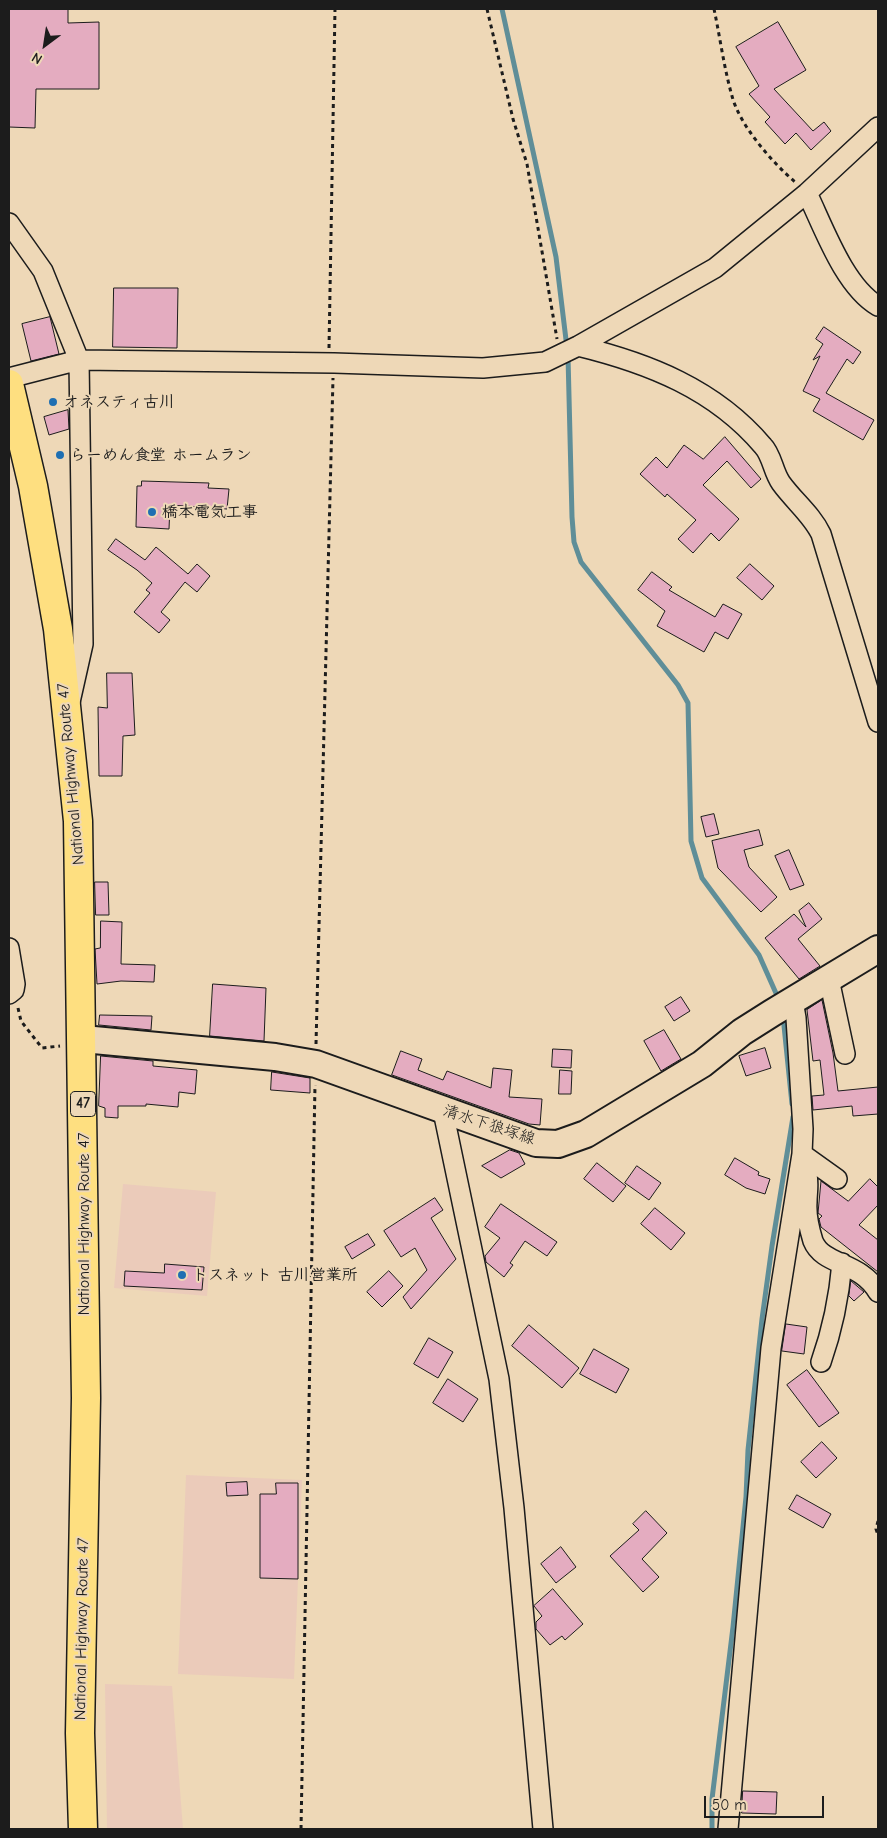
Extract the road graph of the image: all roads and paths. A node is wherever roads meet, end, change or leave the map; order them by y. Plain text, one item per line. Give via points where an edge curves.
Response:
1 (335, 9) edge
2 (487, 9) edge
3 (714, 9) edge
4 (878, 127) edge
5 (808, 193) junction
6 (9, 223) edge
7 (878, 306) edge
8 (568, 350) junction
9 (79, 360) junction
10 (331, 363) junction
11 (9, 378) edge
12 (9, 384) edge
13 (15, 434) edge
14 (67, 712) junction
15 (878, 722) edge
16 (9, 948) edge
17 (878, 949) edge
18 (830, 979) junction
19 (11, 992) edge
20 (784, 1006) junction
21 (83, 1038) junction
22 (845, 1054) dead end
23 (316, 1064) junction
24 (443, 1110) junction
25 (802, 1154) junction
26 (837, 1179) dead end
27 (842, 1263) junction
28 (878, 1292) edge
29 (821, 1362) dead end
30 (878, 1521) edge
31 (878, 1535) edge
32 (82, 1829) edge
33 (301, 1829) edge
34 (543, 1829) edge
35 (728, 1829) edge

1 - 10 path
2 - 8 path via 527,164
3 - 5 path via 732,97 739,112 771,159
4 - 5 street
5 - 7 street via 856,288
5 - 8 street via 715,268
6 - 9 street via 43,271
8 - 10 street via 545,362 483,368
8 - 15 street via 618,355 663,372 702,392 765,447 775,475 821,534
9 - 10 street
9 - 11 street
9 - 14 street via 83,644
10 - 23 path
12 - 13 highway, National Highway Route 47 / 47
13 - 14 highway, National Highway Route 47 / 47 via 33,486 58,629
14 - 21 highway, National Highway Route 47 / 47 via 78,821
16 - 19 street via 15,984
17 - 18 main road, 清水下狼塚線
18 - 20 main road, 清水下狼塚線
18 - 22 street
19 - 21 path via 21,1021 42,1048
20 - 24 main road, 清水下狼塚線 via 742,1032 702,1064 586,1134 558,1144 536,1143
20 - 25 street via 796,1018
21 - 23 main road, 清水下狼塚線 via 275,1056
21 - 32 highway, National Highway Route 47 / 47 via 86,1398 80,1733
23 - 24 main road, 清水下狼塚線
23 - 33 path
24 - 34 street via 499,1379
25 - 26 street
25 - 27 street via 808,1181 808,1224 814,1243 823,1256
25 - 35 street via 767,1387
27 - 28 street via 865,1275
27 - 29 street via 836,1313
30 - 31 path

